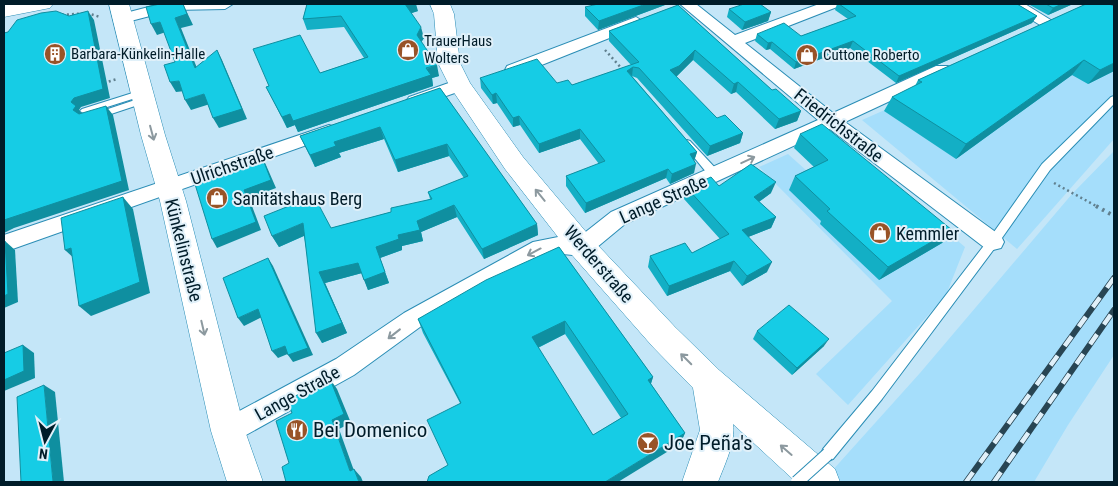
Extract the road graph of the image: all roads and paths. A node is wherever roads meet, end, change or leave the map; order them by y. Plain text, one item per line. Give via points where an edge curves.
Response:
1 (43, 4) edge
2 (225, 4) edge
3 (440, 4) edge
4 (832, 4) edge
5 (1014, 4) edge
6 (683, 5) edge
7 (117, 8) edge
8 (4, 11) edge
9 (1063, 15) edge
10 (649, 18) edge
11 (1046, 22) junction
12 (1028, 30) edge
13 (594, 38) junction
14 (734, 41) junction
15 (956, 64) edge
16 (513, 70) edge
17 (627, 74) edge
18 (100, 85) edge
19 (460, 85) junction
20 (141, 89) junction
21 (1114, 98) edge
22 (394, 108) edge
23 (86, 115) edge
24 (831, 121) junction
25 (347, 124) edge
26 (677, 132) edge
27 (715, 175) junction
28 (1040, 175) junction
29 (168, 187) junction
30 (1114, 216) edge
31 (993, 242) junction
32 (4, 244) edge
33 (582, 247) junction
34 (708, 381) junction
35 (228, 431) junction
36 (825, 468) edge
37 (245, 482) edge
38 (700, 482) edge
39 (797, 482) edge

1 - 8 main road
2 - 7 street, Künkelinstraße
3 - 19 main road, Werderstraße via 449,63
4 - 14 street
5 - 11 street
6 - 14 street, Friedrichstraße
7 - 20 main road, Künkelinstraße
9 - 11 street
10 - 13 street
11 - 12 street
13 - 16 street
13 - 17 path
14 - 24 street, Friedrichstraße
15 - 24 street, Lange Straße
18 - 20 path
19 - 22 street
33 -> 19 main road, Werderstraße via 514,163
20 - 23 lane
20 -> 29 main road, Künkelinstraße
21 - 28 lane
27 -> 24 street, Lange Straße
24 - 31 street, Friedrichstraße
25 - 29 street, Ulrichstraße
26 - 27 lane
27 - 33 street, Lange Straße via 618,218
28 - 30 path
28 - 31 lane
29 - 32 street, Ulrichstraße
29 -> 35 main road, Künkelinstraße
31 - 36 lane
34 -> 33 main road, Werderstraße
33 -> 35 street, Lange Straße via 541,248 412,320 345,367
36 -> 34 main road, Werderstraße
34 - 38 main road via 717,430
35 - 37 main road, Künkelinstraße
36 - 39 lane, bridge

